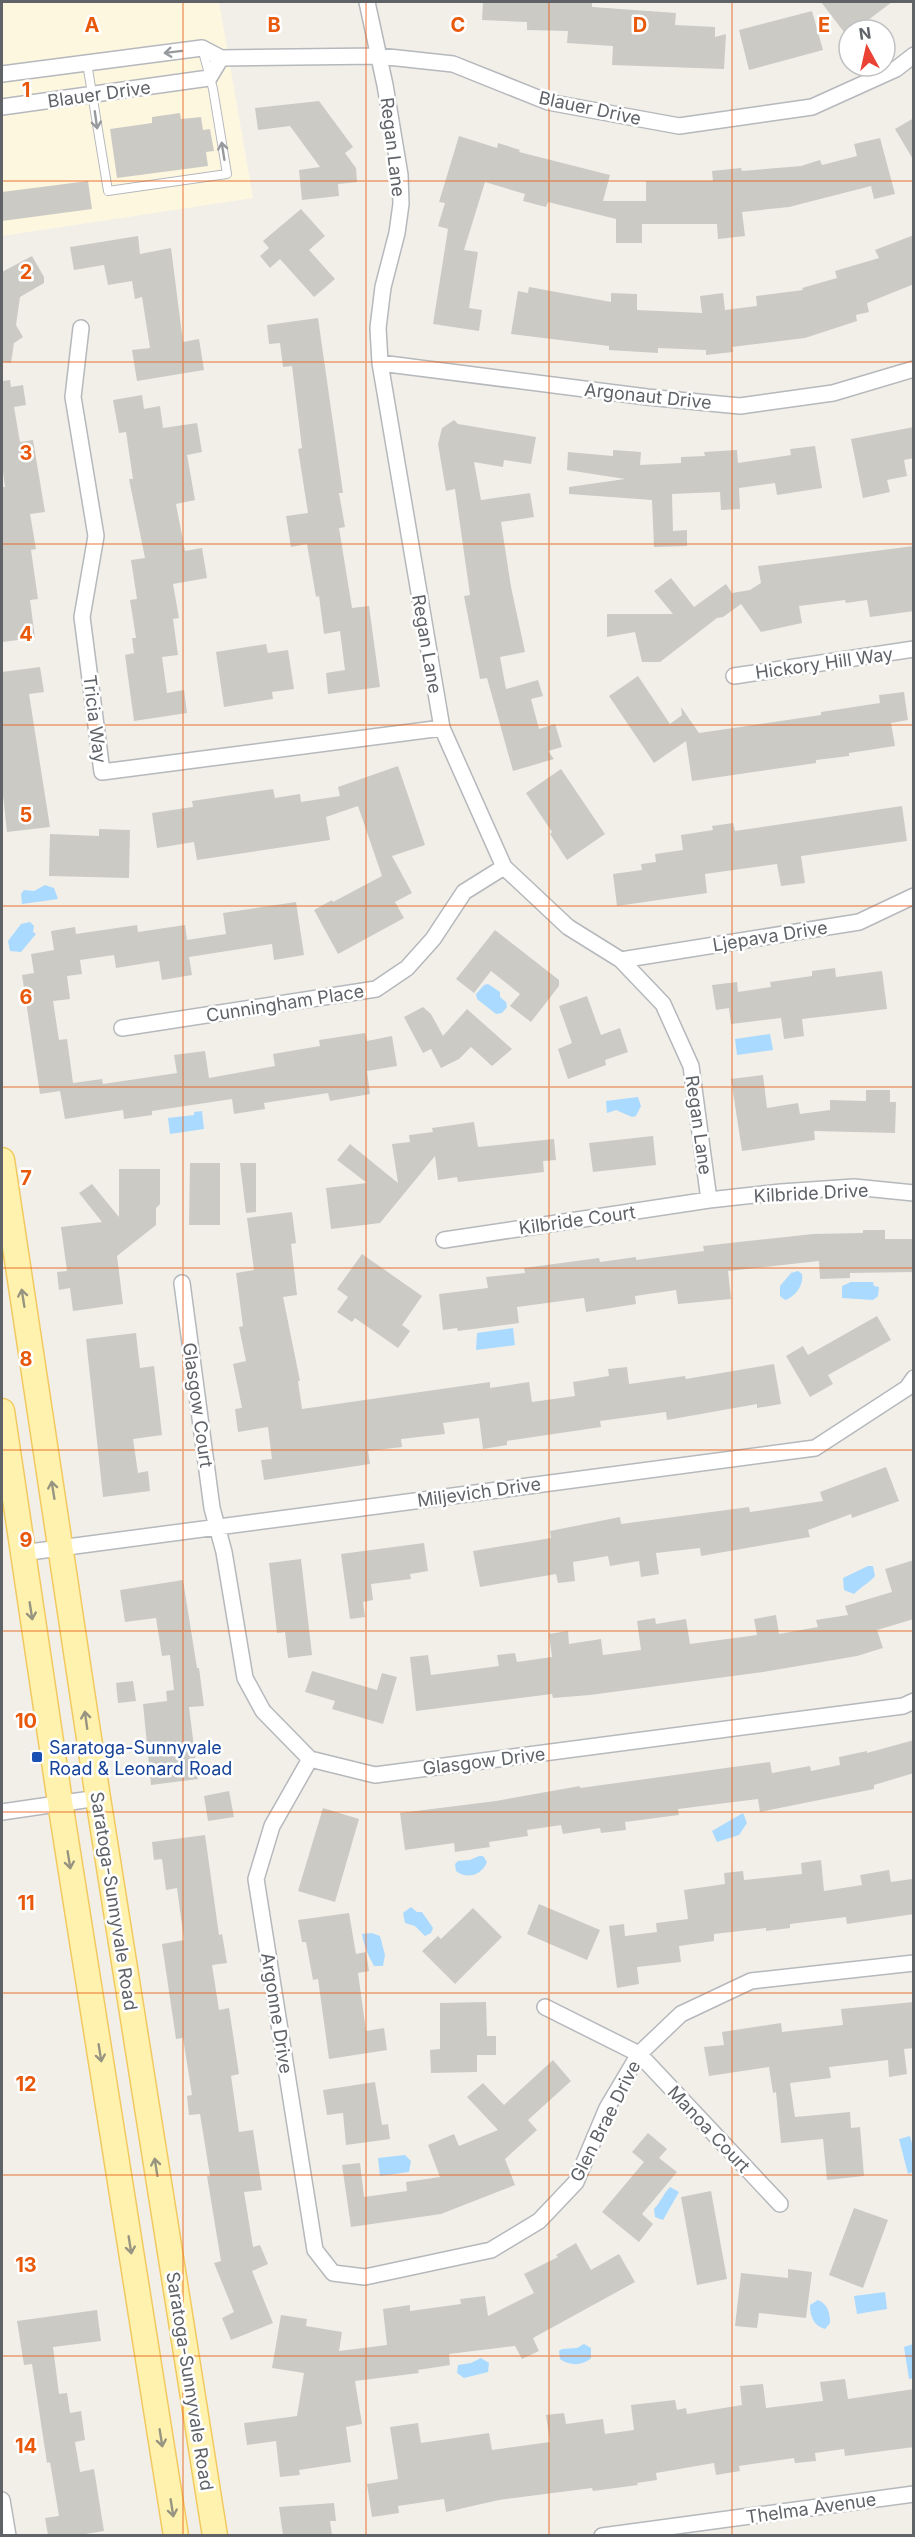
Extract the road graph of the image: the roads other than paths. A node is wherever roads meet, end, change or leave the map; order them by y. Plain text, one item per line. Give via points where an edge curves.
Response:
1 (367, 2) edge
2 (202, 48) junction
3 (914, 55) edge
4 (379, 56) junction
5 (221, 58) junction
6 (87, 63) junction
7 (2, 74) edge
8 (208, 78) junction
9 (93, 94) junction
10 (2, 107) edge
11 (81, 328) dead end
12 (380, 363) junction
13 (914, 369) edge
14 (914, 650) edge
15 (734, 676) dead end
16 (442, 728) junction
17 (504, 867) junction
18 (914, 896) edge
19 (621, 960) junction
20 (123, 1028) dead end
21 (2, 1160) edge
22 (914, 1193) edge
23 (709, 1200) junction
24 (444, 1240) dead end
25 (182, 1283) dead end
26 (914, 1378) edge
27 (2, 1412) edge
28 (217, 1527) junction
29 (62, 1548) junction
30 (22, 1553) junction
31 (914, 1701) edge
32 (310, 1758) junction
33 (98, 1798) junction
34 (60, 1802) junction
35 (2, 1812) edge
36 (914, 1963) edge
37 (545, 2007) dead end
38 (639, 2054) junction
39 (780, 2204) dead end
40 (333, 2273) joint
41 (914, 2494) edge
42 (2, 2500) edge
43 (8, 2535) edge
44 (176, 2535) edge
45 (215, 2535) edge
46 (602, 2535) edge

1 - 4 street, Regan Lane
2 - 5 street, Blauer Drive
2 -> 6 street, Blauer Drive
2 - 8 lane
3 - 4 street, Blauer Drive via 896,69 812,107 679,126 548,102 453,64
4 - 5 street, Blauer Drive
4 - 12 street, Regan Lane via 400,175 401,204 383,287 378,328
5 - 8 street
6 - 7 street, Blauer Drive
6 - 9 lane
8 - 9 street, Blauer Drive
9 -> 8 lane via 108,191 227,174
9 - 10 street, Blauer Drive
11 - 16 street, Tricia Way via 73,397 96,536 82,616 102,772
12 - 13 street, Argonaut Drive via 740,406 832,393
12 - 16 street, Regan Lane
14 - 15 street, Hickory Hill Way
16 - 17 street, Regan Lane
17 - 19 street, Regan Lane via 568,927
17 - 20 street, Cunningham Place via 464,892 414,961 376,989
18 - 19 street, Ljepava Drive via 860,922
19 - 23 street, Regan Lane via 663,1004 691,1066
29 -> 21 main road, Saratoga-Sunnyvale Road
22 - 23 street, Kilbride Drive via 854,1187
23 - 24 street, Kilbride Court
25 - 28 street, Glasgow Court
26 - 28 street, Miljevich Drive via 907,1388 814,1448
27 - 30 main road, Saratoga-Sunnyvale Road
28 - 29 street, Miljevich Drive
28 - 32 street via 245,1678 263,1711
29 - 30 street, Miljevich Drive
33 -> 29 main road, Saratoga-Sunnyvale Road
30 -> 34 main road, Saratoga-Sunnyvale Road
31 - 32 street, Glasgow Drive via 891,1708 375,1775
32 - 40 street, Argonne Drive via 272,1826 256,1879 315,2250
33 - 34 street
45 -> 33 main road, Saratoga-Sunnyvale Road
34 - 35 street
34 -> 44 main road, Saratoga-Sunnyvale Road
36 - 38 street, Glen Brae Drive via 751,1981 681,2014
37 - 38 street
38 - 39 street, Manoa Court
38 - 40 street, Glen Brae Drive via 607,2108 576,2182 538,2222 490,2250 365,2277
41 - 46 street, Thelma Avenue
42 - 43 street

